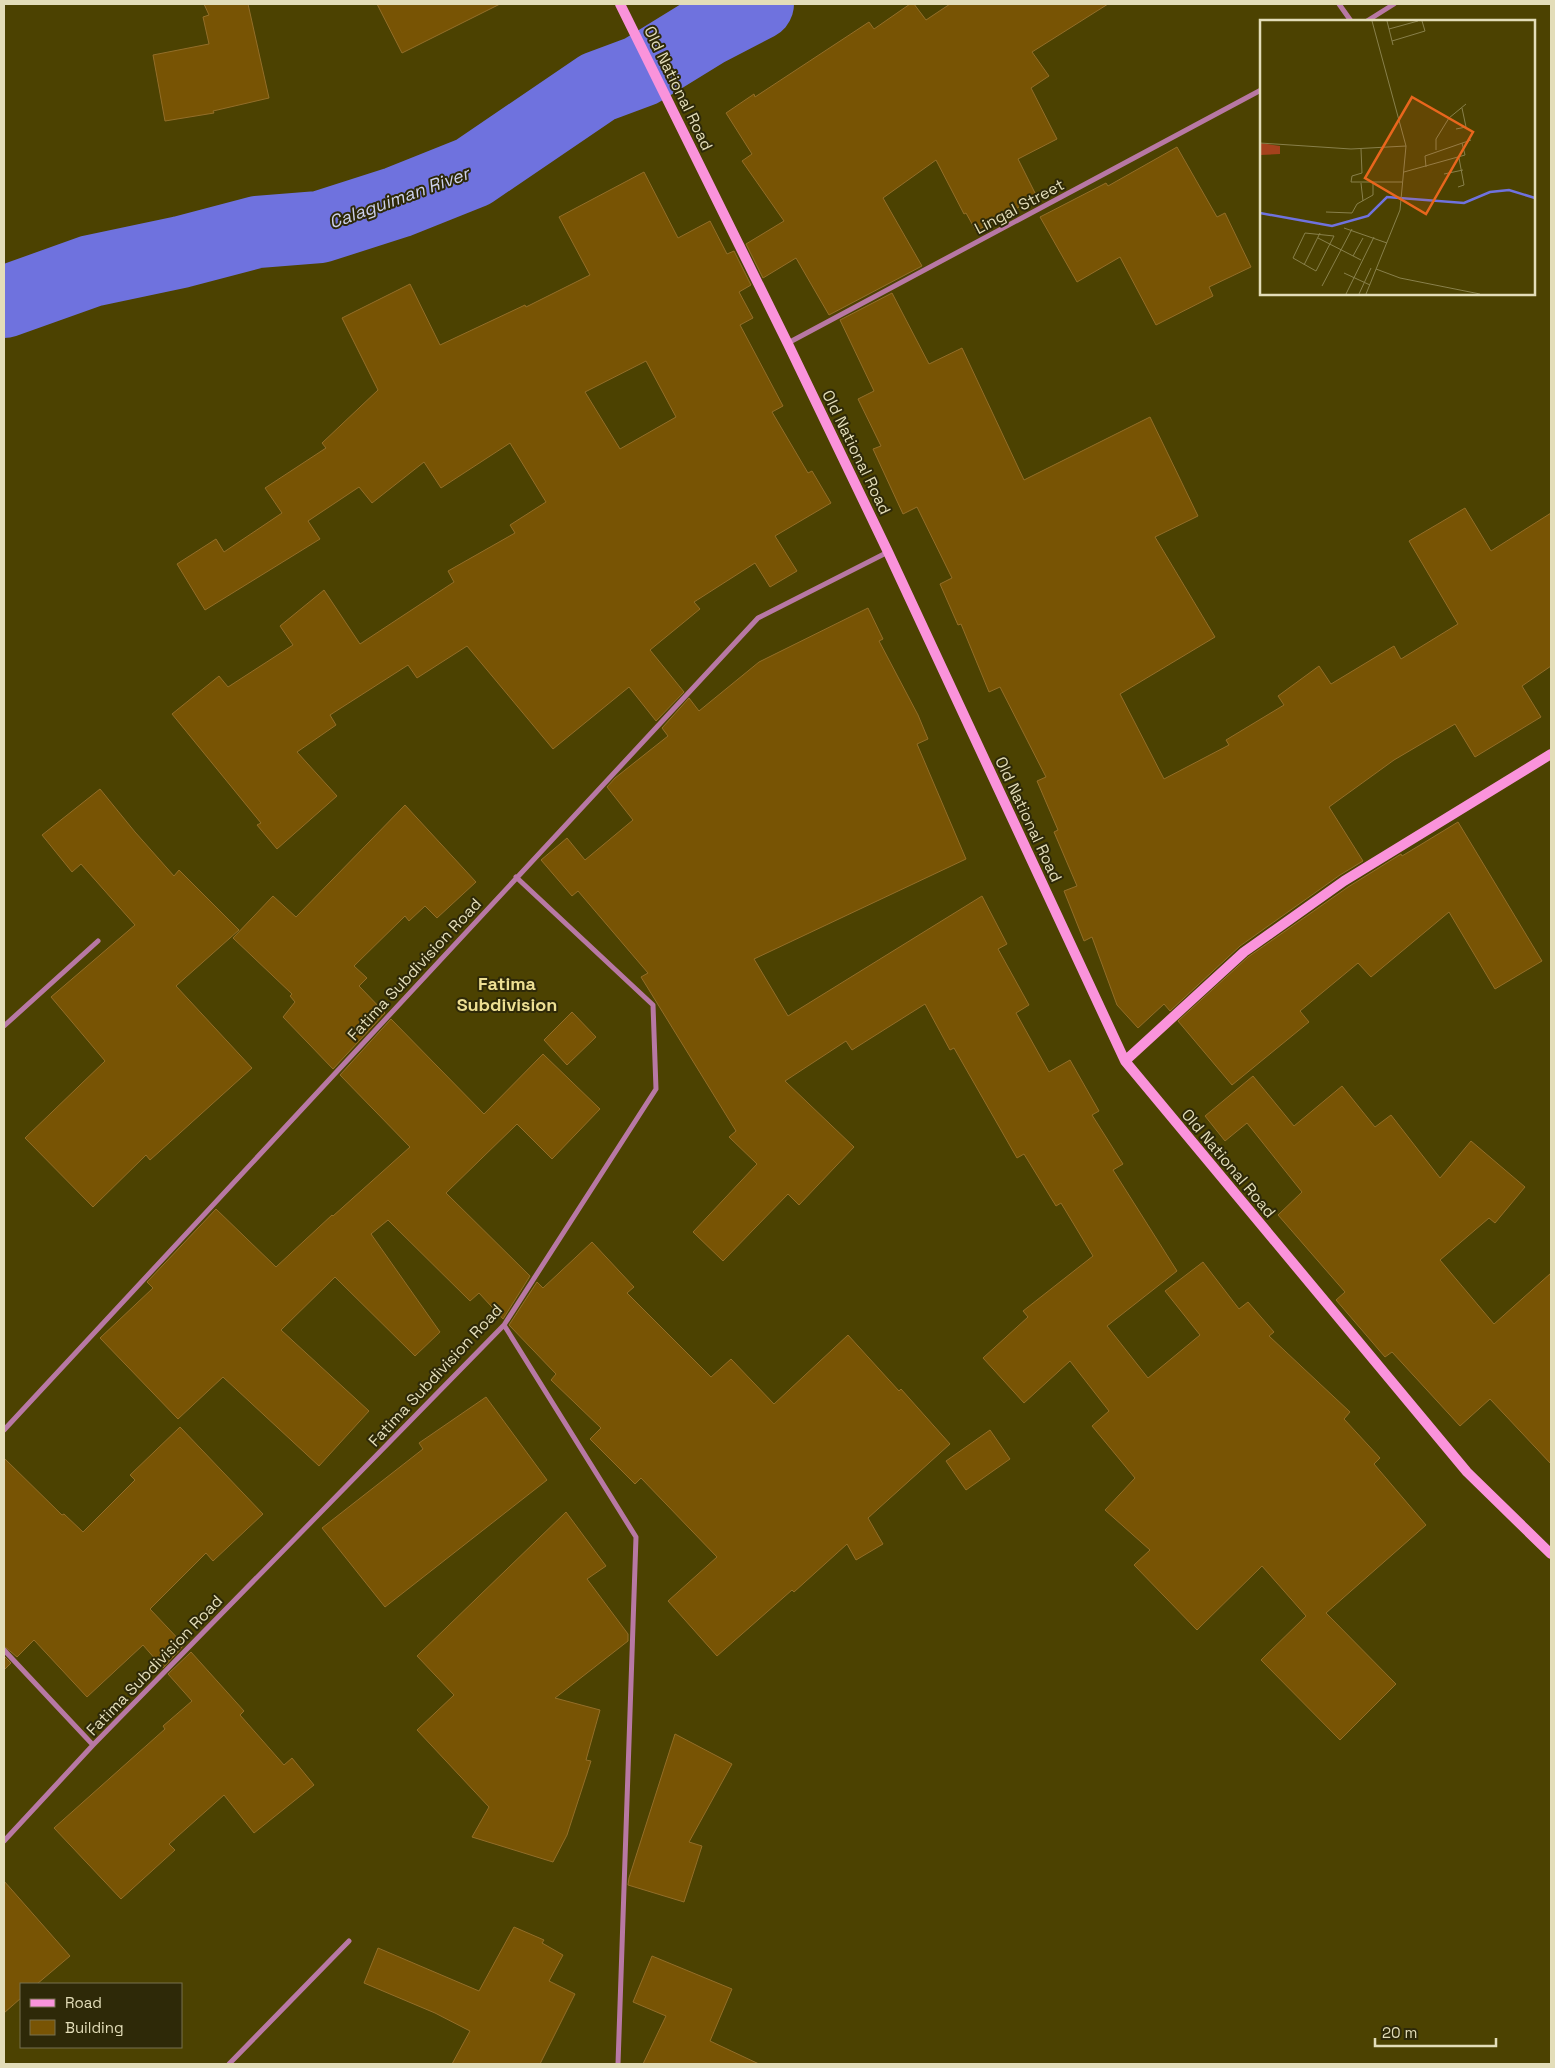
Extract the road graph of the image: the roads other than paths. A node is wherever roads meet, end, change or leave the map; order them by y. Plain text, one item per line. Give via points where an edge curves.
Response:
1 (620, 4) edge
2 (1339, 4) edge
3 (1394, 4) edge
4 (1350, 20) edge
5 (1369, 20) edge
6 (1260, 91) edge
7 (788, 344) junction
8 (888, 552) junction
9 (1551, 754) edge
10 (516, 877) junction
11 (98, 941) dead end
12 (4, 1026) edge
13 (1125, 1061) junction
14 (504, 1325) junction
15 (4, 1430) edge
16 (1551, 1554) edge
17 (4, 1650) edge
18 (93, 1745) junction
19 (4, 1841) edge
20 (349, 1941) dead end
21 (230, 2064) edge
22 (618, 2064) edge

1 - 7 main road, Old National Road
2 - 4 street
3 - 5 street
6 - 7 street, Lingal Street
7 - 8 main road, Old National Road
8 - 10 street, Fatima Subdivision Road via 758,618
8 - 13 main road, Old National Road
9 - 13 main road via 1344,881 1244,952
10 - 14 street, Fatima Subdivision Road via 653,1005 656,1089
10 - 15 street, Fatima Subdivision Road
11 - 12 street
13 - 16 main road, Old National Road via 1467,1472
14 - 18 street, Fatima Subdivision Road
14 - 22 street via 636,1537
17 - 18 street
18 - 19 street, Fatima Subdivision Road
20 - 21 street

